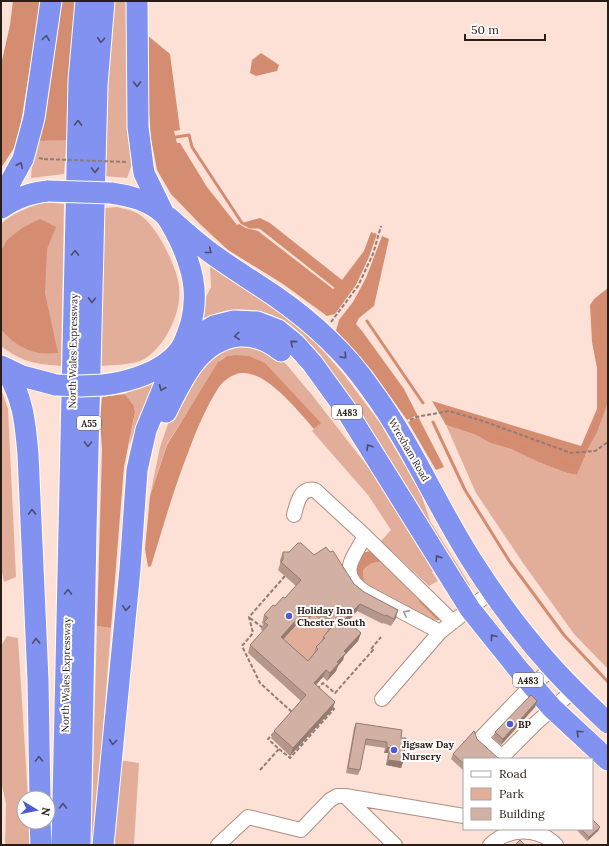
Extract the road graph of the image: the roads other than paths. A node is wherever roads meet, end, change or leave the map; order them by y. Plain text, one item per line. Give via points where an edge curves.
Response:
1 (51, 1) edge
2 (86, 1) edge
3 (104, 1) edge
4 (137, 1) edge
5 (1, 200) edge
6 (1, 208) edge
7 (165, 215) junction
8 (180, 349) junction
9 (3, 367) edge
10 (346, 410) junction
11 (294, 515) dead end
12 (365, 536) junction
13 (130, 569) junction
14 (492, 591) junction
15 (470, 609) junction
16 (453, 622) junction
17 (440, 632) junction
18 (553, 668) junction
19 (532, 685) junction
20 (574, 690) junction
21 (382, 699) dead end
22 (552, 708) junction
23 (608, 723) edge
24 (608, 760) edge
25 (40, 790) edge
26 (345, 796) junction
27 (463, 816) edge
28 (40, 830) edge
29 (494, 837) edge
30 (41, 845) edge
31 (62, 845) edge
32 (80, 845) edge
33 (103, 845) edge
34 (218, 845) edge
35 (395, 845) edge
36 (556, 845) edge

5 -> 1 highway via 23,159 34,118
31 -> 2 highway, North Wales Expressway / A55 via 79,80
3 -> 32 highway, North Wales Expressway / A55 via 97,85
4 -> 7 highway via 138,127 142,158 144,173
6 - 7 highway, Wrexham Road, bridge via 31,193 111,193 129,195 145,201
7 - 8 highway via 183,250 194,283 194,311
7 -> 14 highway, Wrexham Road / A483 via 217,258 275,296 345,357 392,419
8 - 9 highway, bridge via 158,369 122,383 103,385 56,385 22,376
10 -> 8 highway, A483 via 295,344 278,330 257,322 234,321 214,326
8 -> 13 highway via 146,430 137,470
25 -> 9 highway via 38,680 28,454 20,398
10 -> 13 highway via 320,393 290,358 270,342 254,336 243,336 228,337 215,343 202,353 186,372 161,422 148,468
15 -> 10 highway, A483
11 - 12 street via 301,494 306,490 315,490
12 - 16 street
17 -> 12 street via 365,592 351,579 350,563
13 -> 33 highway
14 - 15 street
14 - 18 highway, Wrexham Road / A483
15 - 16 street
19 -> 15 highway, A483
16 - 17 street
17 - 21 street
18 - 19 street
18 - 20 highway, Wrexham Road / A483
19 - 22 highway, A483
19 - 22 street via 481,738 502,757
20 - 22 street
20 - 23 highway, Wrexham Road / A483
24 -> 22 highway, A483
26 - 27 street
26 - 34 street via 337,796 330,800 301,830 248,817
26 - 35 street
28 - 30 highway
29 - 36 street via 526,831 549,838

